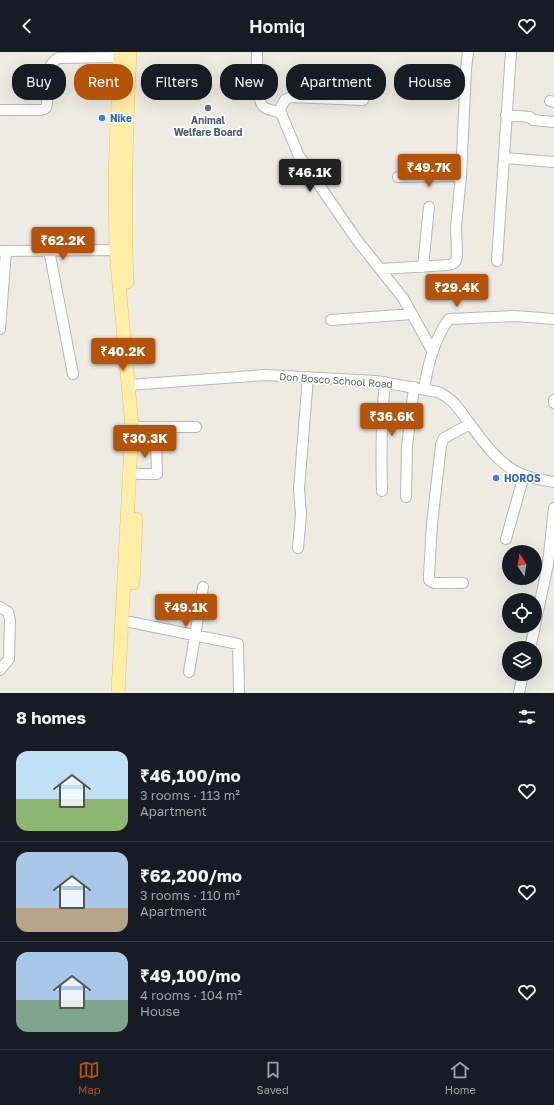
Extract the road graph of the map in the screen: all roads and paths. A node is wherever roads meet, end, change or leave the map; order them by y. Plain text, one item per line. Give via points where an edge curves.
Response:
1 (257, 52) edge
2 (468, 52) edge
3 (511, 52) edge
4 (123, 54) edge
5 (286, 100) edge
6 (0, 110) edge
7 (279, 111) junction
8 (506, 115) junction
9 (554, 122) edge
10 (504, 158) junction
11 (554, 162) edge
12 (461, 176) junction
13 (398, 177) dead end
14 (429, 207) dead end
15 (48, 250) junction
16 (121, 250) junction
17 (3, 251) edge
18 (497, 261) dead end
19 (423, 266) junction
20 (380, 269) junction
21 (2, 290) edge
22 (412, 314) junction
23 (554, 319) edge
24 (331, 320) dead end
25 (0, 329) edge
26 (433, 352) junction
27 (74, 374) dead end
28 (308, 377) junction
29 (385, 382) junction
30 (133, 385) junction
31 (414, 387) junction
32 (424, 389) junction
33 (470, 424) junction
34 (140, 427) junction
35 (196, 427) dead end
36 (140, 441) junction
37 (138, 474) junction
38 (524, 475) junction
39 (554, 482) edge
40 (382, 491) dead end
41 (406, 497) dead end
42 (554, 508) edge
43 (506, 539) dead end
44 (298, 548) dead end
45 (463, 583) dead end
46 (203, 587) dead end
47 (542, 593) edge
48 (0, 607) edge
49 (130, 622) junction
50 (195, 636) junction
51 (0, 670) edge
52 (189, 672) dead end
53 (522, 681) edge
54 (118, 693) edge
55 (127, 693) edge
56 (239, 693) edge
57 (519, 693) edge

1 - 7 street via 261,104
2 - 12 street
3 - 8 street
4 - 6 street via 58,58 48,69 47,104 44,109
4 - 16 main road via 115,176
5 - 7 street
7 - 20 street via 299,156
8 - 9 street
8 - 10 street
10 - 11 street
10 - 18 street
12 - 13 street
12 - 19 street via 456,261 448,265
14 - 19 street
15 - 16 street
15 - 17 street
15 - 27 street
16 - 30 main road
17 - 21 street
19 - 20 street
20 - 22 street
21 - 25 street
22 - 24 street
22 - 26 street
23 - 26 street via 515,316 449,319
26 - 32 street
28 - 29 street, Don Bosco School Road
28 - 30 street, Don Bosco School Road via 265,375
28 - 44 street via 299,489 301,514
29 - 31 street, Don Bosco School Road
29 - 40 street via 382,408
30 - 34 main road
30 - 54 main road
31 - 32 street, Don Bosco School Road
31 - 41 street via 407,440
32 - 33 street, Don Bosco School Road via 447,396 458,406
33 - 38 street, Don Bosco School Road via 503,464
33 - 45 street via 444,438 441,444 429,575 429,580 434,583
34 - 35 street
34 - 36 main road
36 - 37 main road
36 - 37 street via 156,441 157,474
37 - 49 main road
38 - 39 street, Don Bosco School Road
38 - 43 street
42 - 47 street via 548,564
46 - 50 street
48 - 51 street via 8,612 10,620 9,659
49 - 50 street
49 - 55 main road
50 - 52 street
50 - 56 street via 238,644
53 - 57 street

